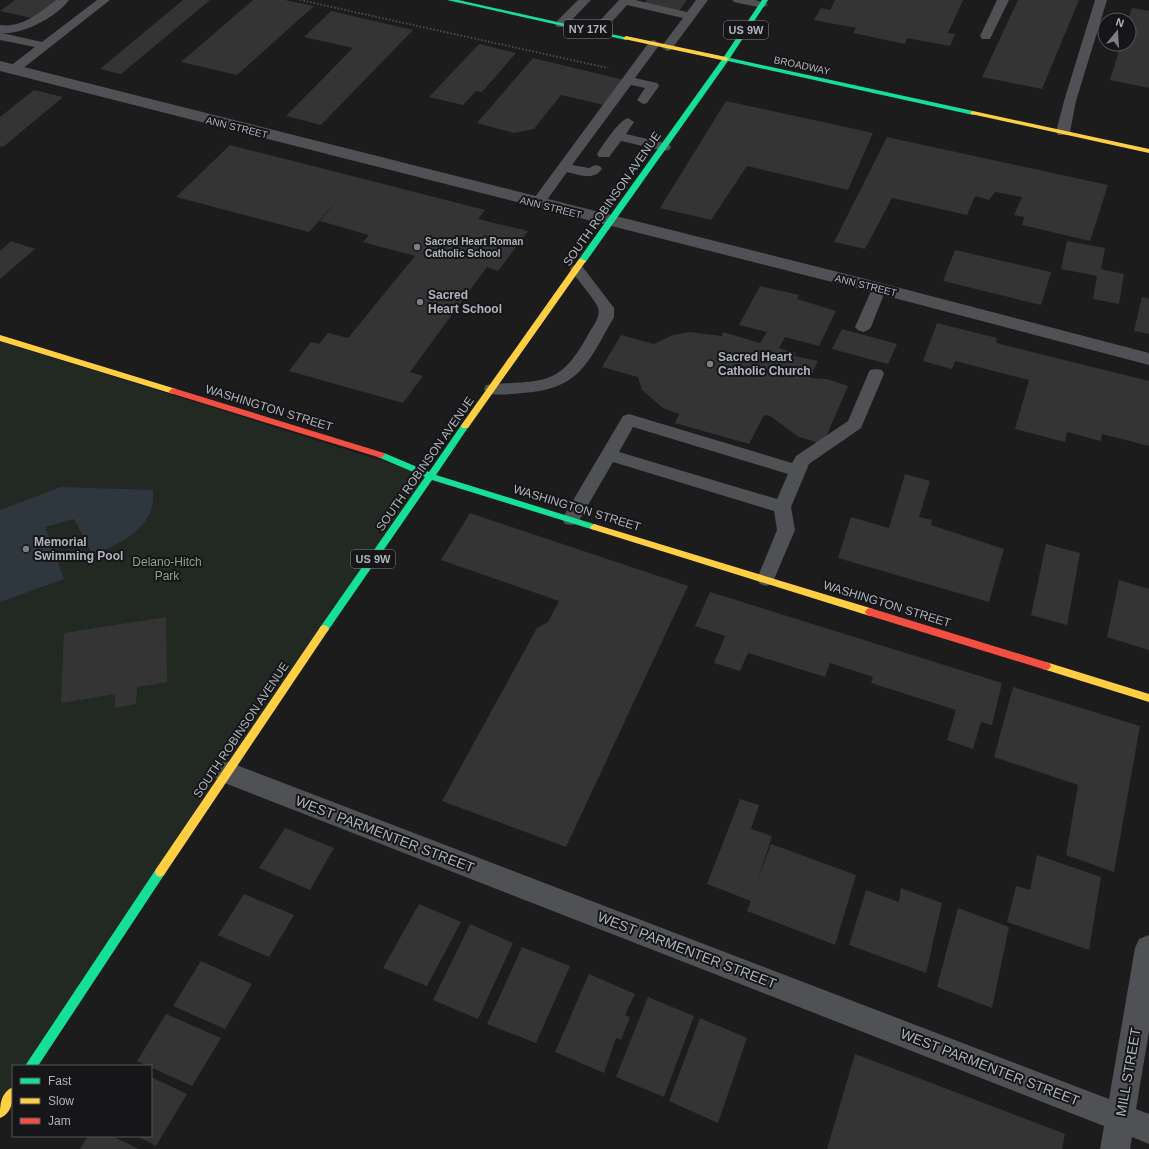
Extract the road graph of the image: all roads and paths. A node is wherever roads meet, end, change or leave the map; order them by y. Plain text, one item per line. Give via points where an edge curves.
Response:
1 (63, 0) edge
2 (104, 0) edge
3 (300, 0) edge
4 (450, 0) edge
5 (585, 0) edge
6 (624, 0) edge
7 (700, 0) edge
8 (738, 0) edge
9 (1003, 0) edge
10 (1101, 0) edge
11 (764, 2) edge
12 (691, 16) junction
13 (561, 24) junction
14 (0, 29) edge
15 (597, 31) junction
16 (0, 36) edge
17 (986, 36) dead end
18 (654, 44) junction
19 (44, 46) junction
20 (668, 47) junction
21 (726, 59) junction
22 (7, 68) edge
23 (630, 77) junction
24 (643, 100) dead end
25 (628, 122) dead end
26 (1063, 132) junction
27 (617, 136) junction
28 (664, 147) junction
29 (1149, 151) edge
30 (604, 154) dead end
31 (564, 167) junction
32 (595, 169) dead end
33 (538, 204) junction
34 (611, 221) junction
35 (577, 269) junction
36 (879, 289) junction
37 (863, 327) dead end
38 (0, 338) edge
39 (1149, 359) edge
40 (876, 374) dead end
41 (492, 389) junction
42 (609, 454) junction
43 (797, 471) junction
44 (430, 476) junction
45 (782, 507) junction
46 (571, 519) junction
47 (766, 579) junction
48 (1149, 698) edge
49 (226, 772) junction
50 (1149, 948) edge
51 (32, 1065) edge
52 (12, 1094) edge
53 (0, 1112) edge
54 (1120, 1118) junction
55 (1149, 1129) edge
56 (1116, 1149) edge

1 - 14 lane via 21,28
2 - 19 lane
3 - 23 path
4 - 13 main road, BROADWAY / NY 17K
5 - 13 lane
6 - 12 lane
6 - 15 lane
7 - 12 lane
8 - 11 lane
9 - 17 lane
10 - 26 lane via 1070,100
11 - 21 main road, US 9W
12 - 20 lane
13 - 15 main road, BROADWAY / NY 17K
15 - 18 main road, BROADWAY / NY 17K
16 - 19 lane
18 - 20 main road, BROADWAY / NY 17K
18 - 23 lane
19 - 22 lane
20 - 21 main road, BROADWAY / NY 17K
21 - 26 main road, BROADWAY
21 - 28 main road, SOUTH ROBINSON AVENUE / US 9W
22 - 33 street, ANN STREET
23 - 24 lane via 653,86
23 - 31 lane
25 - 27 lane
26 - 29 main road, BROADWAY
27 - 28 lane
27 - 30 lane
28 - 34 main road, SOUTH ROBINSON AVENUE / US 9W
31 - 32 lane via 592,173
31 - 33 lane
33 - 34 street, ANN STREET
34 - 35 main road, SOUTH ROBINSON AVENUE / US 9W
34 - 36 street, ANN STREET
35 - 41 main road, SOUTH ROBINSON AVENUE / US 9W
35 - 41 lane via 606,308 606,317 576,367 564,377 541,386
36 - 37 lane
36 - 39 street, ANN STREET
38 - 44 main road, WASHINGTON STREET via 388,457
40 - 43 lane via 855,424 802,460
41 - 44 main road, SOUTH ROBINSON AVENUE / US 9W
42 - 43 lane via 629,420
42 - 45 lane
42 - 46 lane
43 - 45 lane
44 - 46 main road, WASHINGTON STREET
44 - 49 main road, SOUTH ROBINSON AVENUE / US 9W
45 - 47 lane via 786,530
46 - 47 main road, WASHINGTON STREET
47 - 48 main road, WASHINGTON STREET
49 - 51 main road, SOUTH ROBINSON AVENUE / US 9W
49 - 54 street, WEST PARMENTER STREET
50 - 54 street, MILL STREET
52 - 53 main road
54 - 55 street, WEST PARMENTER STREET
54 - 56 street, MILL STREET

